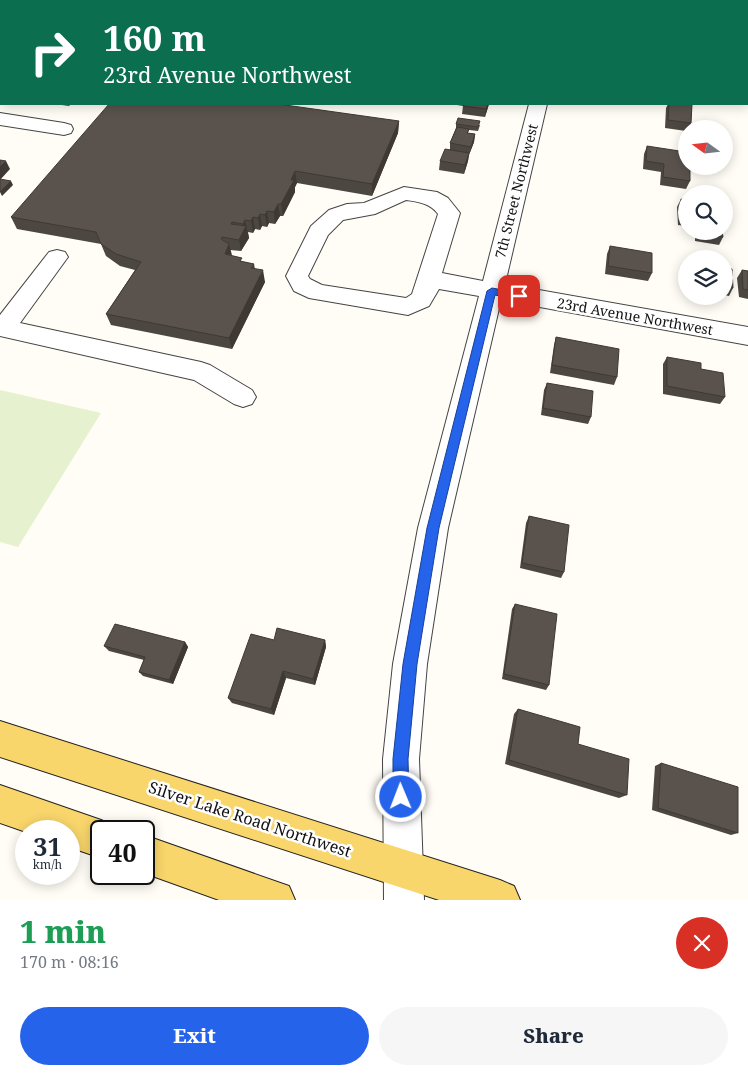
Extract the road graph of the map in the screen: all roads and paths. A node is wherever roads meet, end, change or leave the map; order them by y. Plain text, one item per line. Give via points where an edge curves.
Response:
1 (538, 105) edge
2 (0, 119) edge
3 (64, 129) dead end
4 (57, 257) dead end
5 (429, 279) junction
6 (492, 291) junction
7 (748, 336) edge
8 (243, 397) dead end
9 (0, 739) edge
10 (0, 804) edge
11 (90, 835) edge
12 (155, 858) edge
13 (404, 884) edge
14 (275, 900) edge
15 (500, 900) edge

1 - 6 street, 7th Street Northwest
2 - 3 street
4 - 8 street via 3,328 201,372
5 - 5 street via 449,213 441,203 430,198 404,193 368,209 336,215 318,231 297,276 302,285 317,292 408,307 420,302 428,290
5 - 6 street, 23rd Avenue Northwest
6 - 7 street, 23rd Avenue Northwest
6 - 13 street, 7th Street Northwest via 433,528 410,664 401,759
9 - 13 main road, Silver Lake Road Northwest
10 - 11 main road
12 - 14 main road
13 - 15 main road, Silver Lake Road Northwest

